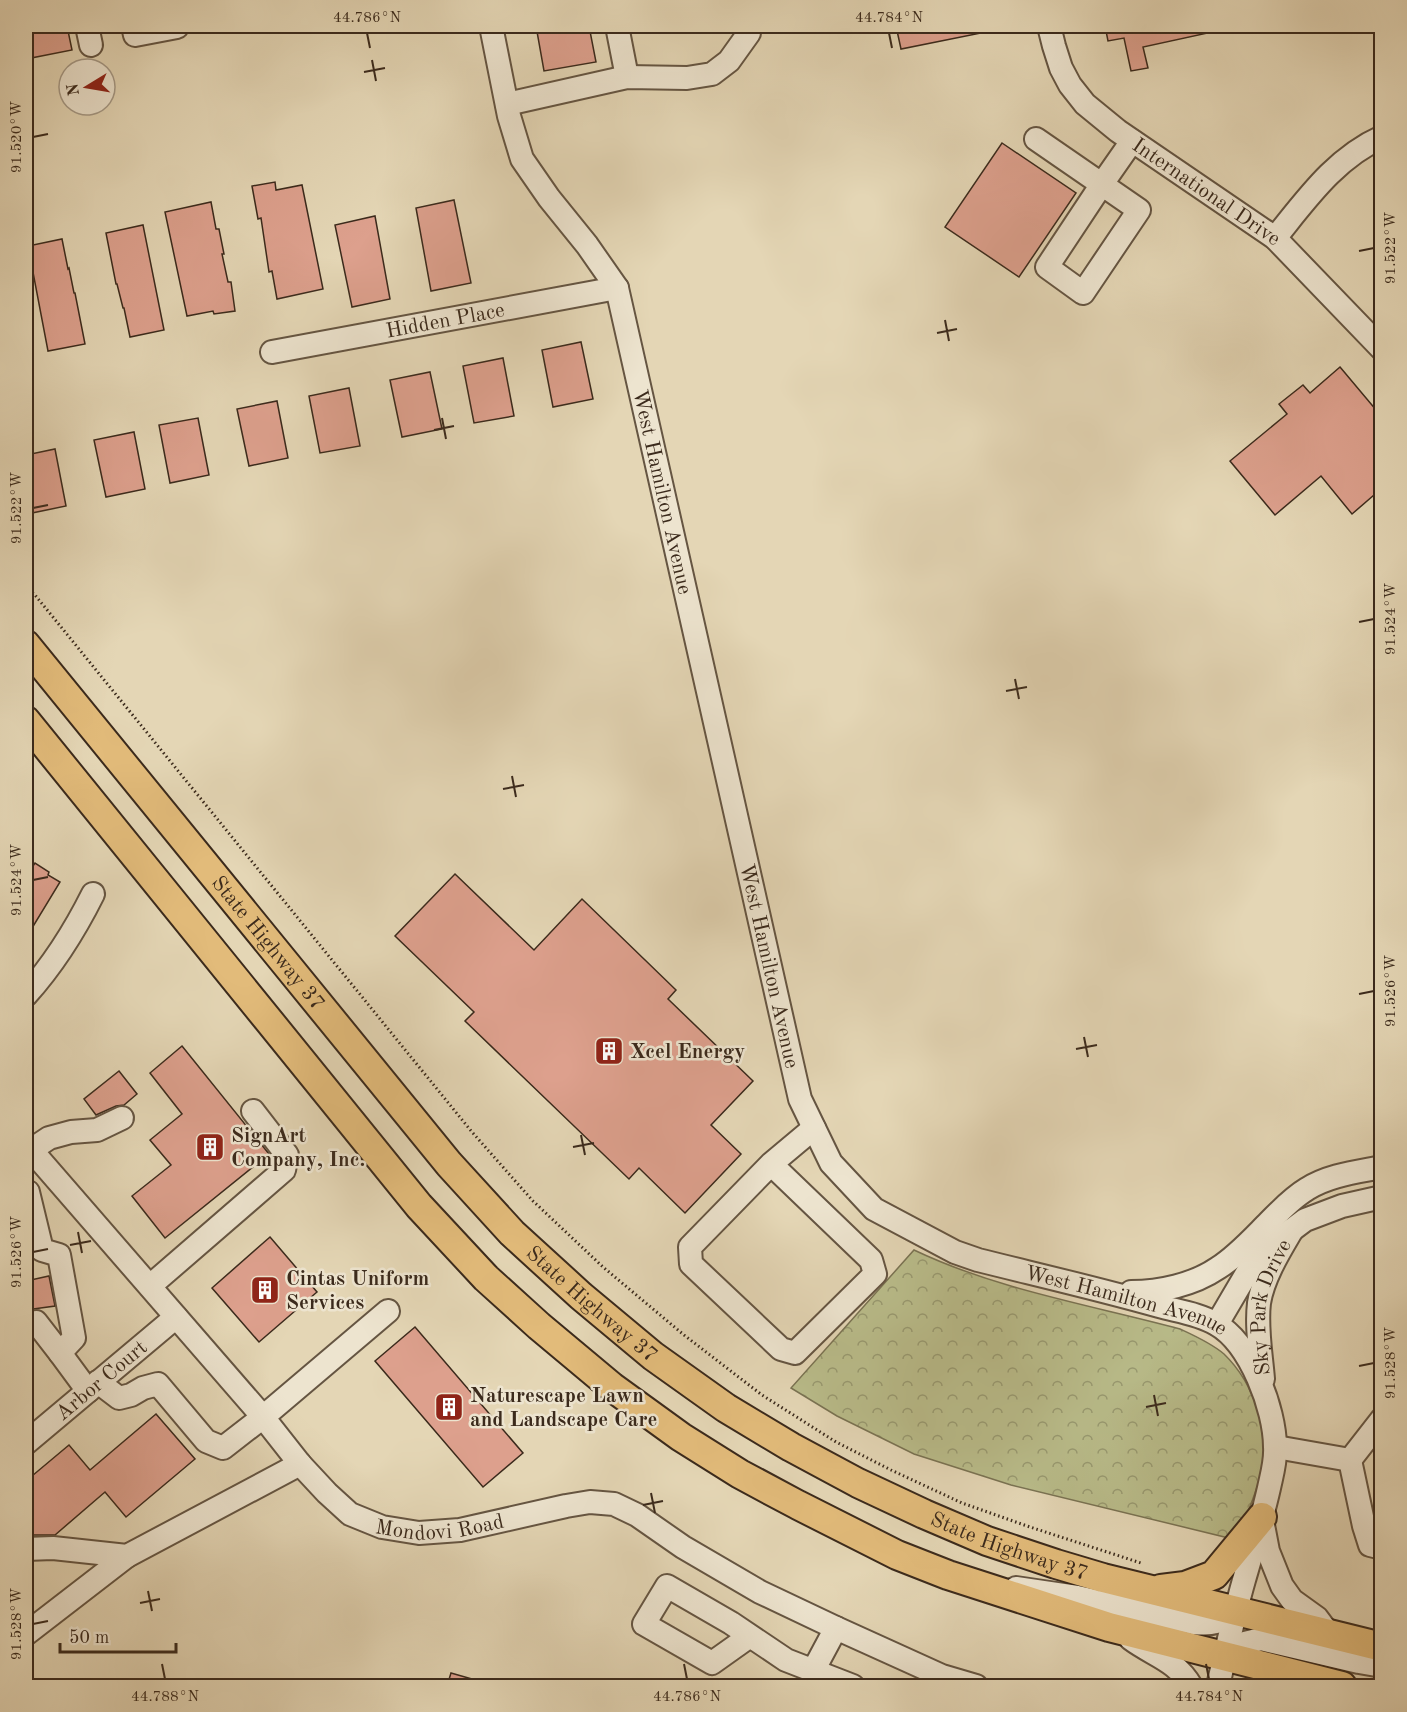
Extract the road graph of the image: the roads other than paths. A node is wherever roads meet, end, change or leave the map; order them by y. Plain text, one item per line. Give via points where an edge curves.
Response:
1 (133, 26) edge
2 (177, 26) edge
3 (491, 26) edge
4 (617, 26) edge
5 (748, 26) edge
6 (1049, 26) edge
7 (627, 77) junction
8 (507, 104) junction
9 (1382, 137) edge
10 (1036, 139) dead end
11 (1132, 141) junction
12 (1102, 184) junction
13 (1275, 238) junction
14 (617, 288) junction
15 (1382, 349) edge
16 (272, 352) dead end
17 (26, 645) edge
18 (26, 721) edge
19 (93, 894) dead end
20 (26, 994) edge
21 (253, 1111) dead end
22 (122, 1118) dead end
23 (814, 1128) junction
24 (28, 1147) edge
25 (771, 1164) junction
26 (1382, 1167) edge
27 (59, 1182) junction
28 (27, 1193) edge
29 (1382, 1197) edge
30 (1271, 1221) junction
31 (1292, 1230) junction
32 (1257, 1256) junction
33 (150, 1287) junction
34 (1108, 1292) junction
35 (388, 1311) dead end
36 (176, 1317) junction
37 (26, 1324) edge
38 (1217, 1324) junction
39 (60, 1353) junction
40 (93, 1387) junction
41 (1264, 1389) junction
42 (263, 1417) junction
43 (1382, 1419) edge
44 (26, 1443) edge
45 (1275, 1447) junction
46 (1350, 1460) junction
47 (300, 1464) junction
48 (1262, 1517) junction
49 (1376, 1546) edge
50 (26, 1549) edge
51 (127, 1556) junction
52 (987, 1588) junction
53 (1153, 1590) junction
54 (1235, 1611) junction
55 (836, 1628) junction
56 (1118, 1629) junction
57 (26, 1634) edge
58 (1329, 1634) junction
59 (750, 1636) dead end
60 (1382, 1647) edge
61 (1225, 1657) junction
62 (1382, 1666) edge
63 (813, 1671) junction
64 (1315, 1679) junction
65 (941, 1681) edge
66 (853, 1686) edge
67 (976, 1686) edge
68 (1191, 1686) edge
69 (1218, 1686) edge
70 (1278, 1686) edge
71 (1342, 1686) edge

1 - 2 street via 135,35
3 - 8 street, West Hamilton Avenue
4 - 7 street
5 - 7 street via 749,33 729,61 712,74 687,78
6 - 11 street, International Drive via 1061,68 1077,95
7 - 8 street
8 - 14 street, West Hamilton Avenue via 522,159
9 - 13 street via 1336,167
10 - 12 street
11 - 12 street
11 - 13 street, International Drive
12 - 12 street via 1047,267 1083,292 1139,210
13 - 15 street, International Drive
14 - 16 street, Hidden Place
14 - 23 street, West Hamilton Avenue via 800,1099
17 - 53 main road, State Highway 37 via 449,1164 512,1233 580,1296 653,1356 726,1408 858,1483 987,1541
18 - 52 main road via 419,1206 486,1278 539,1326 612,1387 740,1474 911,1562
19 - 20 street via 65,946
21 - 33 street via 287,1155 284,1170
22 - 24 street via 97,1130 71,1132
23 - 25 street
23 - 34 street, West Hamilton Avenue via 831,1162 874,1209 955,1252
24 - 27 street, Mondovi Road
25 - 25 street via 690,1247 691,1264 781,1349 795,1353 875,1274 871,1260
26 - 30 street, Sky Park Drive via 1346,1174 1308,1188
27 - 28 street
27 - 33 street, Mondovi Road
28 - 39 street via 42,1250 59,1255 74,1338
29 - 31 street, Sky Park Drive via 1321,1213
30 - 32 street, Sky Park Drive
30 - 34 street, Sky Park Drive via 1233,1257 1201,1277 1144,1292
31 - 32 street, Sky Park Drive
31 - 41 street, Sky Park Drive via 1259,1302
32 - 38 street, Sky Park Drive
33 - 36 street, Mondovi Road
34 - 38 street, West Hamilton Avenue
35 - 42 street
36 - 40 street, Arbor Court
36 - 42 street, Mondovi Road
37 - 39 street via 36,1322
38 - 41 street, West Hamilton Avenue via 1248,1358
39 - 40 street
40 - 42 street via 119,1398 158,1384 206,1441 224,1448
40 - 44 street, Arbor Court
41 - 45 street, West Hamilton Avenue
42 - 47 street, Mondovi Road
43 - 46 street
45 - 46 street
45 - 48 street, West Hamilton Avenue
46 - 49 street via 1364,1526
47 - 51 street
47 - 55 street, Mondovi Road via 350,1514 382,1527 419,1533 460,1530 590,1502 614,1504 760,1592
48 - 53 main road via 1214,1575 1185,1586
48 - 54 street, West Hamilton Avenue
48 - 58 street via 1268,1551 1282,1586
50 - 51 street
51 - 57 street
52 - 54 street via 1052,1592 1208,1624
52 - 56 main road
53 - 54 main road, State Highway 37
54 - 58 main road, State Highway 37
54 - 61 street, West Hamilton Avenue
55 - 63 street
55 - 65 street, Mondovi Road
56 - 61 main road
56 - 68 street via 1171,1663
58 - 60 main road, State Highway 37
59 - 63 street via 786,1660
61 - 62 street via 1245,1643 1261,1639
61 - 64 main road
61 - 69 street, West Hamilton Avenue
63 - 66 street
64 - 70 main road
64 - 71 main road
65 - 67 street, Mondovi Road

